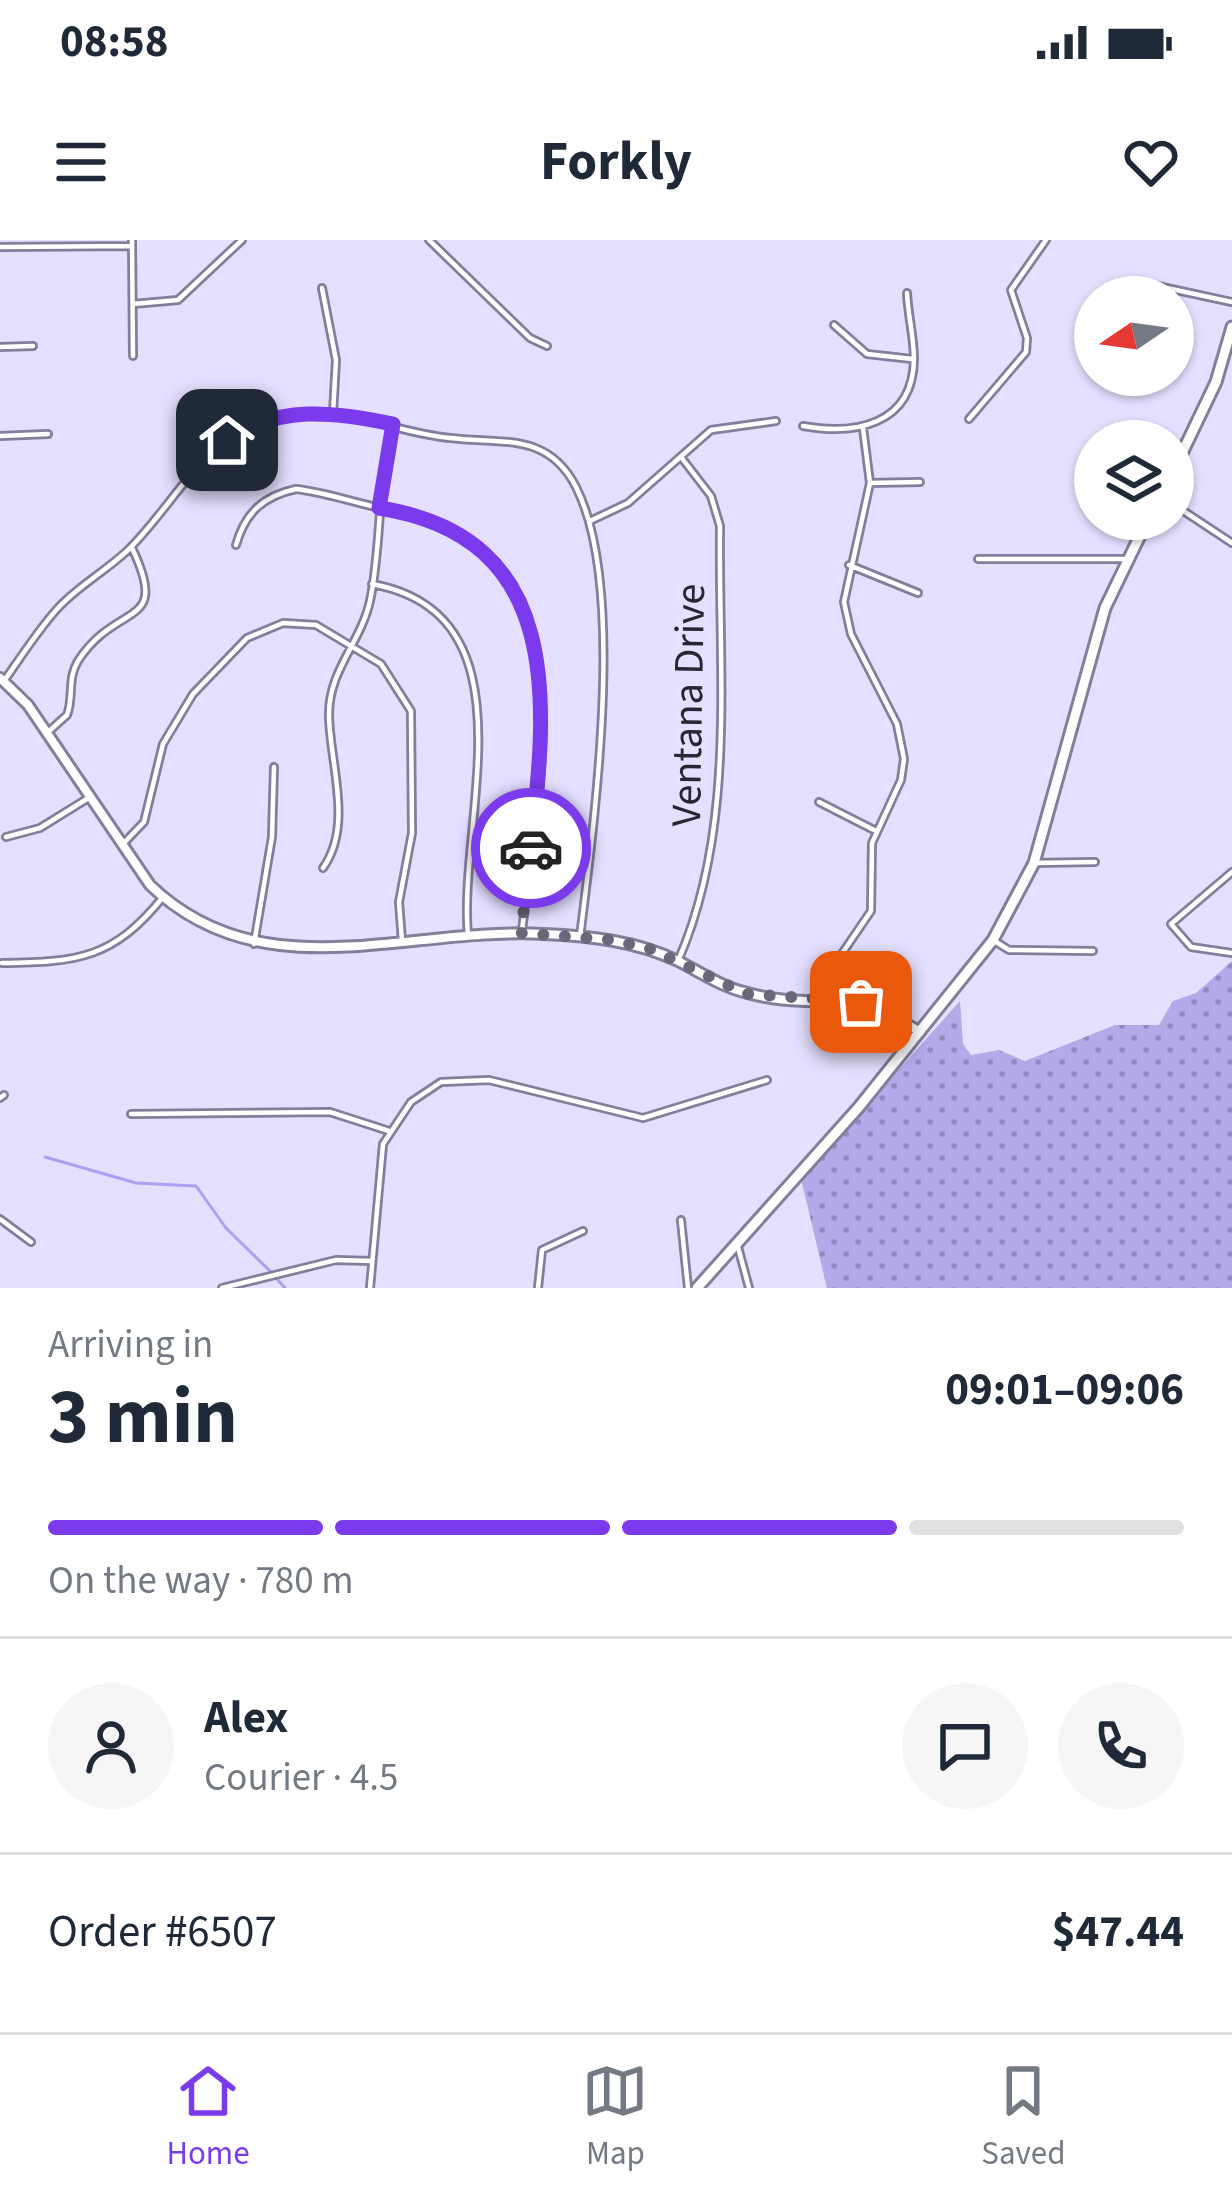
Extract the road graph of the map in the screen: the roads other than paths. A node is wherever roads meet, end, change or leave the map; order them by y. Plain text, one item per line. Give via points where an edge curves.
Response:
1 (242, 240) edge
2 (429, 240) edge
3 (1046, 240) edge
4 (133, 243) edge
5 (0, 247) edge
6 (322, 288) dead end
7 (907, 293) dead end
8 (1194, 294) edge
9 (1232, 302) edge
10 (133, 304) junction
11 (834, 325) dead end
12 (1232, 327) edge
13 (33, 346) dead end
14 (547, 346) dead end
15 (0, 347) edge
16 (1229, 355) edge
17 (134, 356) dead end
18 (914, 359) junction
19 (333, 413) junction
20 (969, 419) dead end
21 (776, 421) dead end
22 (393, 424) junction
23 (803, 426) dead end
24 (863, 428) junction
25 (1194, 428) edge
26 (48, 434) dead end
27 (0, 436) edge
28 (681, 457) junction
29 (920, 482) dead end
30 (870, 484) junction
31 (379, 508) junction
32 (1194, 518) edge
33 (590, 521) junction
34 (1137, 540) edge
35 (1232, 543) edge
36 (236, 545) dead end
37 (132, 546) junction
38 (978, 559) dead end
39 (1127, 559) junction
40 (849, 565) junction
41 (372, 584) junction
42 (917, 593) dead end
43 (351, 642) junction
44 (2, 680) edge
45 (47, 733) junction
46 (274, 767) dead end
47 (90, 797) junction
48 (819, 802) dead end
49 (876, 831) junction
50 (6, 837) dead end
51 (122, 845) junction
52 (1095, 862) dead end
53 (1034, 863) junction
54 (323, 868) dead end
55 (1232, 872) edge
56 (163, 897) junction
57 (521, 933) junction
58 (468, 934) junction
59 (580, 937) junction
60 (994, 940) junction
61 (402, 941) junction
62 (254, 944) junction
63 (1093, 951) dead end
64 (1232, 953) edge
65 (678, 961) junction
66 (2, 964) edge
67 (835, 998) junction
68 (921, 1033) junction
69 (767, 1080) dead end
70 (131, 1114) dead end
71 (388, 1131) junction
72 (0, 1219) edge
73 (681, 1220) dead end
74 (583, 1231) dead end
75 (32, 1242) dead end
76 (737, 1244) junction
77 (372, 1261) junction
78 (222, 1288) edge
79 (370, 1288) edge
80 (538, 1288) edge
81 (693, 1288) edge
82 (748, 1288) edge

1 - 10 street via 178,301
2 - 14 street
3 - 20 street via 1011,290 1025,352
4 - 5 street
4 - 10 street
6 - 19 street via 336,359
7 - 18 street
8 - 9 street
10 - 17 street
11 - 18 street via 867,354
12 - 16 main road
13 - 15 street
16 - 25 main road
18 - 24 street via 904,396
19 - 22 street
19 - 37 street via 273,417 215,447
21 - 28 street via 711,430
22 - 31 street
22 - 33 street via 538,447 568,473
23 - 24 street
24 - 30 street
26 - 27 street
28 - 33 street via 628,503
28 - 65 street, Ventana Drive via 711,496 720,526 715,837
29 - 30 street
30 - 40 street
31 - 36 street via 310,490 275,494 252,511
31 - 41 street
31 - 57 street via 430,519 472,543 511,585 532,631 542,727
32 - 35 street
33 - 59 street via 602,605 598,759
34 - 39 main road
37 - 44 street via 56,610
37 - 45 street via 150,584 144,604 99,631 70,677 67,716
38 - 39 street
39 - 53 main road via 1105,608
40 - 42 street
40 - 49 street via 847,619 897,724 904,759
41 - 43 street
41 - 58 street via 407,594 441,617 469,665 480,735
43 - 51 street via 303,623 247,638 183,706 163,744 144,822
43 - 54 street via 331,688 338,779 333,853
43 - 61 street via 393,675 411,711
44 - 45 street
45 - 47 street
46 - 62 street
47 - 50 street
47 - 51 street
48 - 49 street
49 - 67 street via 872,910 839,958
51 - 56 street
52 - 53 street
53 - 60 main road
55 - 64 street via 1171,924 1191,947
56 - 62 street via 204,926
56 - 66 street via 131,932 93,956
57 - 58 street
57 - 59 street
58 - 61 street
59 - 65 street
60 - 63 street via 1010,950
60 - 68 main road
61 - 62 street via 307,951
65 - 67 street via 747,994
67 - 68 street via 872,1006
68 - 76 main road
69 - 71 street via 643,1118 459,1078 411,1102
70 - 71 street via 330,1112
71 - 77 street
72 - 75 street
73 - 81 street
74 - 80 street via 542,1250
76 - 81 main road
76 - 82 street
77 - 78 street via 336,1260
77 - 79 street

